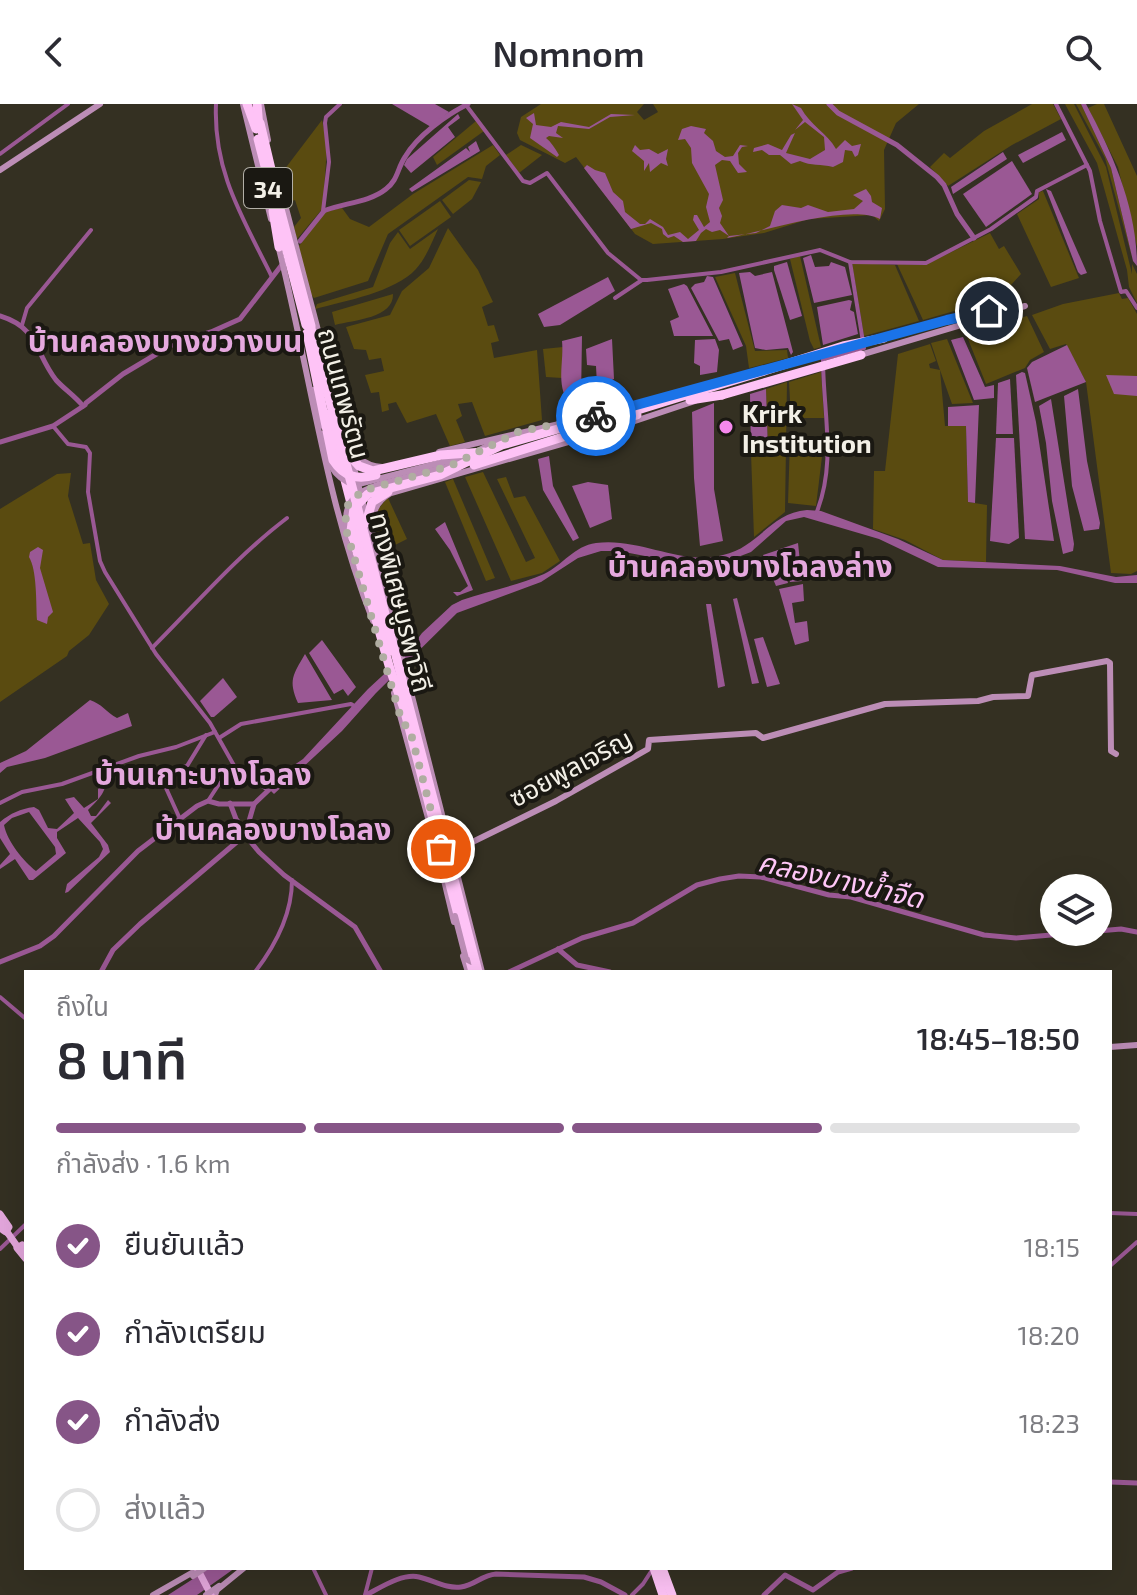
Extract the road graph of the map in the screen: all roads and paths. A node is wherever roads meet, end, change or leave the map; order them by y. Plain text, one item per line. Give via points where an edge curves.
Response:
1 (100, 104) edge
2 (252, 104) edge
3 (0, 170) edge
4 (288, 251) junction
5 (304, 324) junction
6 (977, 326) dead end
7 (956, 328) junction
8 (884, 338) joint
9 (862, 345) junction
10 (823, 367) junction
11 (665, 409) junction
12 (628, 413) junction
13 (555, 419) dead end
14 (549, 425) junction
15 (590, 428) junction
16 (518, 432) junction
17 (347, 438) junction
18 (381, 467) junction
19 (388, 494) junction
20 (375, 548) junction
21 (376, 630) junction
22 (394, 659) junction
23 (399, 680) junction
24 (409, 725) junction
25 (1116, 754) dead end
26 (435, 802) junction
27 (433, 818) junction
28 (444, 821) junction
29 (435, 844) junction
30 (451, 850) junction
31 (439, 856) junction
32 (474, 970) edge
33 (474, 970) edge
34 (474, 970) edge
35 (475, 970) edge
36 (475, 970) edge
37 (1137, 1045) edge
38 (1112, 1047) edge
39 (0, 1220) edge
40 (24, 1252) edge
41 (196, 1570) edge
42 (197, 1570) edge
43 (200, 1570) edge
44 (240, 1570) edge
45 (659, 1570) edge
46 (212, 1594) edge
47 (153, 1595) edge
48 (159, 1595) edge
49 (667, 1595) edge

1 - 3 main road
2 - 4 main road, ถนนเทพรัตน / 34
2 - 4 main road, ถนนเทพรัตน / 34
2 - 4 highway, ถนนเทพรัตน / 34
2 - 5 highway, ทางพิเศษบูรพาวิถี, bridge
4 - 5 main road, ถนนเทพรัตน / 34
4 - 17 main road, ถนนเทพรัตน / 34
4 - 22 highway, ถนนเทพรัตน / 34
5 - 11 main road, bridge via 327,461 342,480 355,485 447,461 491,460
5 - 12 highway, bridge via 331,393 342,442 364,469 505,448
5 - 15 highway, bridge via 330,451 340,470 353,477 488,454
5 - 21 main road, ถนนเทพรัตน / 34 via 313,414 356,578
5 - 24 highway, ทางพิเศษบูรพาวิถี, bridge
6 - 7 main road
7 - 8 main road via 1025,304
7 - 9 main road
8 - 9 highway
9 - 10 highway
9 - 12 highway, bridge via 843,346
9 - 14 main road
10 - 11 main road
10 - 15 highway, bridge
11 - 19 main road
12 - 24 highway, bridge via 508,443 447,472 373,492 355,505 353,536
13 - 14 main road
14 - 16 main road
15 - 24 highway, bridge via 390,491 370,506 366,529 406,682
16 - 18 main road
16 - 21 main road, bridge via 450,466 353,497 344,517
17 - 18 main road via 361,460
17 - 20 main road, ถนนเทพรัตน / 34
18 - 19 main road via 371,473 374,490
19 - 20 main road via 373,513
20 - 22 main road, ถนนเทพรัตน / 34
21 - 22 main road, ถนนเทพรัตน / 34
22 - 23 highway, ถนนเทพรัตน / 34, bridge
23 - 24 highway, ถนนเทพรัตน / 34
23 - 26 highway, ถนนเทพรัตน / 34
23 - 28 main road, ถนนเทพรัตน / 34
24 - 27 highway, ถนนเทพรัตน / 34
24 - 29 main road, ถนนเทพรัตน / 34
24 - 32 highway, ทางพิเศษบูรพาวิถี, bridge
25 - 30 main road, ซอยพูลเจริญ via 1111,751 1107,661 1032,675 1028,696 885,704 763,738 756,733 649,740 648,749 591,782
26 - 28 highway
26 - 35 highway, ถนนเทพรัตน / 34
27 - 29 highway
27 - 33 highway, ถนนเทพรัตน / 34
28 - 30 main road, ถนนเทพรัตน / 34
29 - 31 main road, ถนนเทพรัตน / 34
30 - 31 main road, bridge via 478,956 474,962 466,959
30 - 36 main road, ถนนเทพรัตน / 34
31 - 34 main road, ถนนเทพรัตน / 34
37 - 38 main road
39 - 40 main road, bridge
41 - 48 main road, bridge
42 - 47 main road
43 - 46 main road, bridge
44 - 46 main road, bridge
45 - 49 highway

